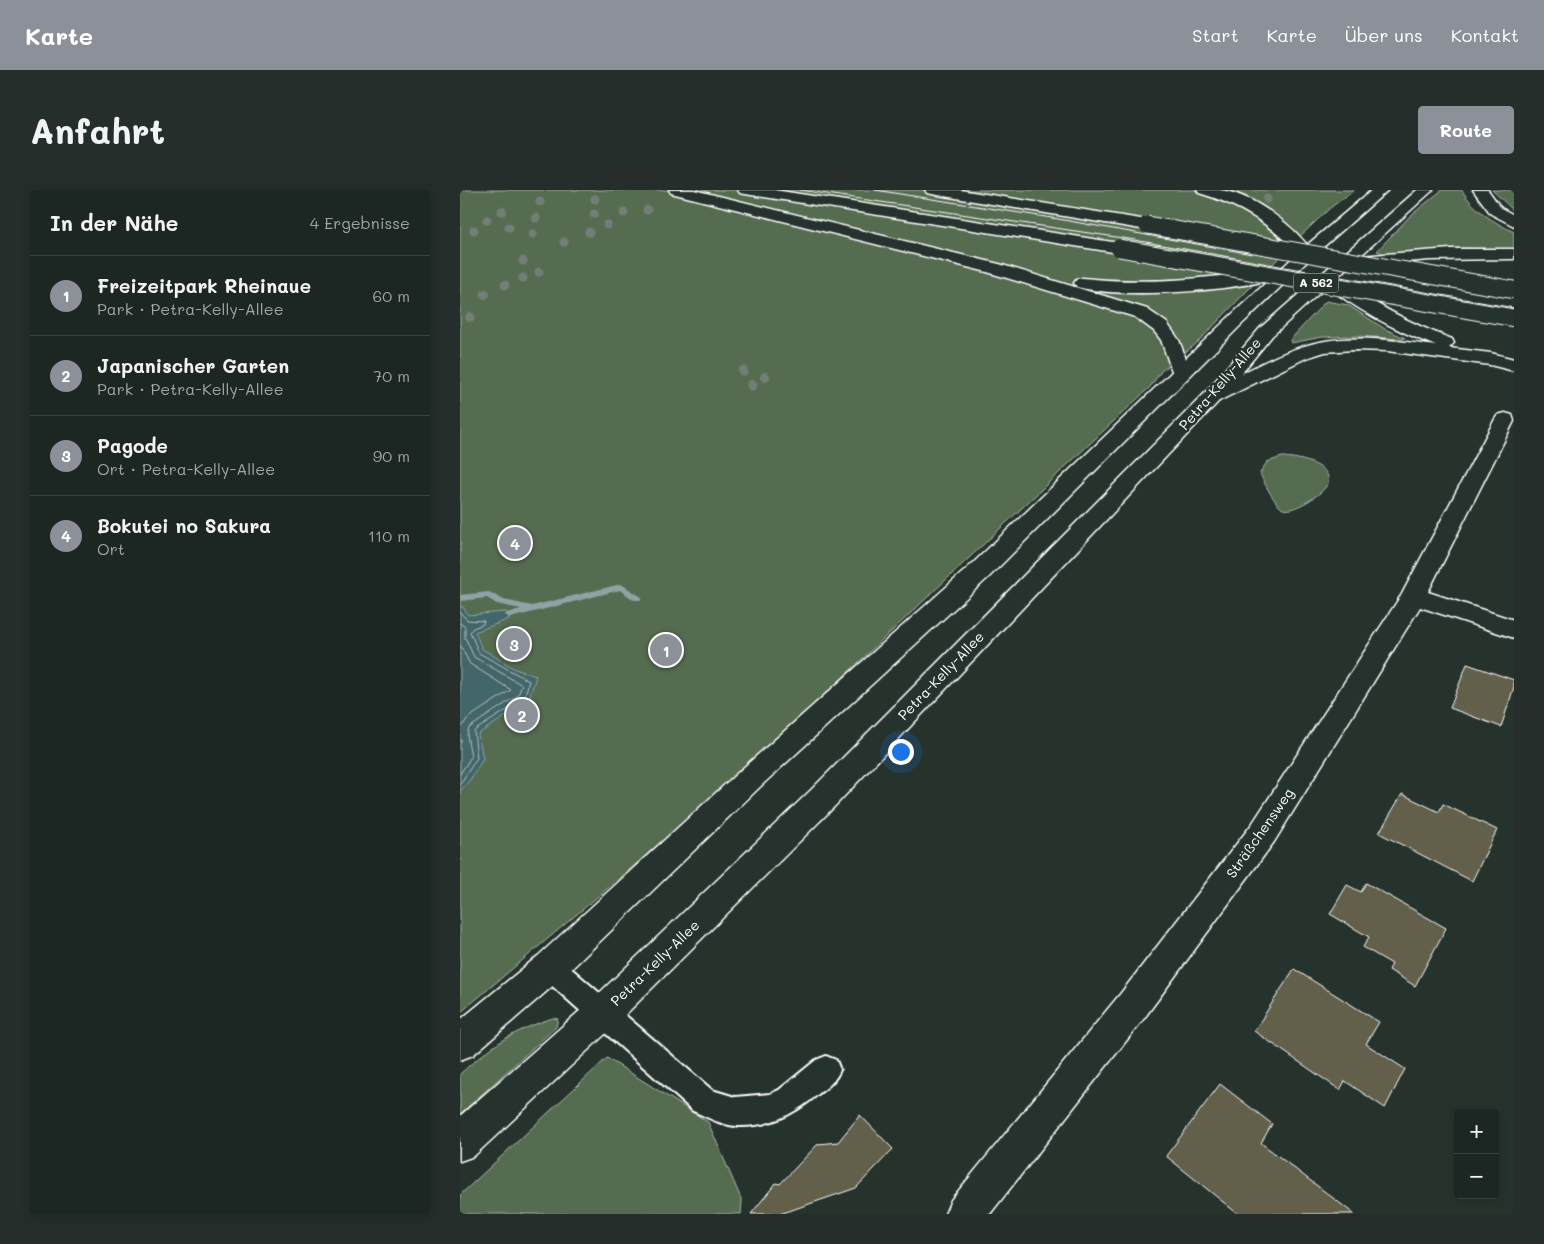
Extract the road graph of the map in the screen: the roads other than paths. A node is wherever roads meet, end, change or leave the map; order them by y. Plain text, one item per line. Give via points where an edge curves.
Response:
1 (676, 190) edge
2 (744, 190) edge
3 (932, 190) edge
4 (1204, 190) edge
5 (1381, 190) edge
6 (1426, 190) edge
7 (1480, 190) edge
8 (1514, 221) edge
9 (1306, 254) junction
10 (1514, 254) edge
11 (1345, 262) junction
12 (993, 268) junction
13 (1287, 272) junction
14 (1322, 272) junction
15 (1514, 290) edge
16 (1514, 318) edge
17 (1492, 360) junction
18 (1514, 365) edge
19 (1181, 373) junction
20 (1212, 397) junction
21 (1504, 419) dead end
22 (1414, 596) junction
23 (1514, 629) edge
24 (550, 967) junction
25 (603, 1013) junction
26 (460, 1043) edge
27 (826, 1070) dead end
28 (460, 1142) edge
29 (965, 1214) edge

1 - 12 main road
2 - 16 main road, A 562, bridge via 1118,248
3 - 15 main road, A 562, bridge
4 - 9 main road via 1266,215 1287,231
5 - 9 main road
6 - 11 main road, Petra-Kelly-Allee
7 - 8 main road via 1496,211
9 - 13 main road
9 - 14 main road
10 - 11 main road via 1475,252
11 - 14 main road, Petra-Kelly-Allee
12 - 13 main road via 1096,285 1146,287 1220,282
12 - 19 main road via 1140,313 1161,327 1170,340
13 - 14 main road
13 - 19 main road
14 - 17 main road via 1356,300 1384,317
14 - 20 main road, Petra-Kelly-Allee
17 - 18 main road
17 - 20 main road via 1387,346 1353,344 1324,347 1299,354
19 - 24 main road via 980,571 753,776
20 - 25 main road, Petra-Kelly-Allee via 822,799
21 - 22 main road, Sträßchensweg
22 - 23 main road
22 - 29 main road, Sträßchensweg via 1263,833 1133,1005
24 - 25 lane
24 - 26 main road
25 - 27 lane via 703,1101 735,1112 771,1108 789,1100
25 - 28 main road, Petra-Kelly-Allee

